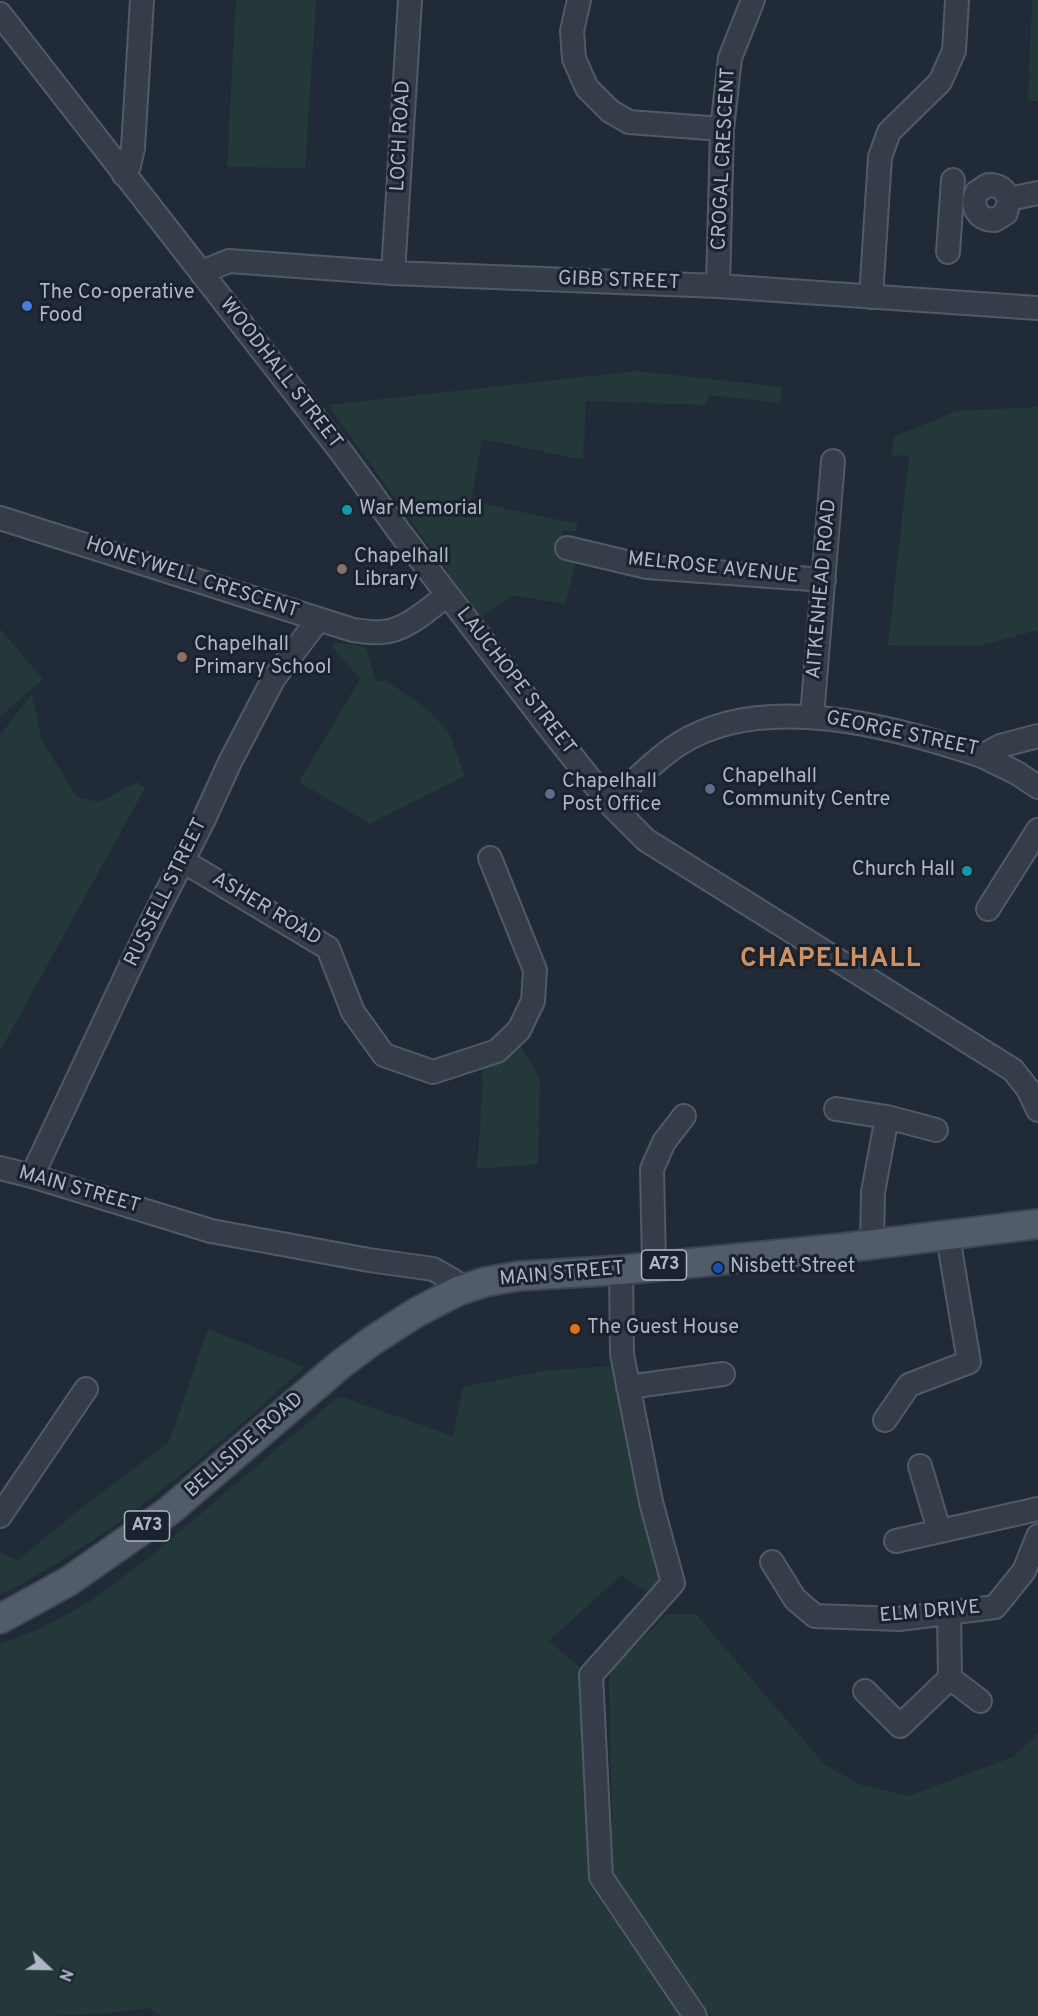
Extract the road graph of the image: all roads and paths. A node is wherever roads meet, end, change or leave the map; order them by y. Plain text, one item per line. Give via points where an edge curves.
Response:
1 (142, 0) edge
2 (410, 0) edge
3 (579, 0) edge
4 (753, 0) edge
5 (957, 0) edge
6 (0, 14) edge
7 (722, 129) junction
8 (124, 175) junction
9 (1038, 193) edge
10 (948, 252) dead end
11 (393, 273) junction
12 (202, 274) junction
13 (718, 286) junction
14 (872, 297) junction
15 (1038, 308) edge
16 (833, 461) dead end
17 (0, 518) edge
18 (567, 548) dead end
19 (824, 580) junction
20 (447, 595) junction
21 (318, 620) junction
22 (812, 717) junction
23 (1038, 736) edge
24 (982, 756) junction
25 (1038, 787) edge
26 (610, 804) junction
27 (1038, 830) edge
28 (490, 858) dead end
29 (183, 861) junction
30 (988, 909) dead end
31 (836, 1109) dead end
32 (1038, 1110) edge
33 (684, 1116) dead end
34 (887, 1117) junction
35 (936, 1130) dead end
36 (0, 1168) edge
37 (32, 1176) junction
38 (1038, 1224) edge
39 (948, 1237) junction
40 (872, 1245) junction
41 (654, 1266) junction
42 (621, 1269) junction
43 (458, 1291) junction
44 (723, 1374) dead end
45 (628, 1387) junction
46 (86, 1389) dead end
47 (885, 1419) dead end
48 (920, 1466) dead end
49 (1038, 1509) edge
50 (0, 1516) edge
51 (939, 1530) junction
52 (1038, 1536) edge
53 (896, 1541) dead end
54 (772, 1562) dead end
55 (1031, 1578) edge
56 (949, 1613) junction
57 (0, 1619) edge
58 (950, 1678) junction
59 (865, 1691) dead end
60 (980, 1701) dead end
61 (695, 2016) edge

1 - 8 street via 133,148
2 - 11 street, LOCH ROAD
3 - 7 street via 572,31 574,59 586,88 610,111 629,122
4 - 7 street, CROGAL CRESCENT via 730,58
5 - 14 street via 954,51 940,82 889,132 880,157
6 - 8 street, WOODHALL STREET
7 - 13 street, CROGAL CRESCENT
8 - 12 street, WOODHALL STREET
9 - 10 street via 1009,199 1006,213 990,220 960,194
11 - 12 street, GIBB STREET via 229,261
11 - 13 street, GIBB STREET
12 - 20 street, WOODHALL STREET
13 - 14 street, GIBB STREET
14 - 15 street, GIBB STREET
16 - 19 street, AITKENHEAD ROAD
17 - 21 street, HONEYWELL CRESCENT
18 - 19 street, MELROSE AVENUE via 647,567
19 - 22 street, AITKENHEAD ROAD
20 - 21 street, HONEYWELL CRESCENT via 408,622 382,632 353,630
20 - 26 street, LAUCHOPE STREET
21 - 29 street, RUSSELL STREET via 274,678
22 - 24 street, GEORGE STREET via 892,730
22 - 26 street, GEORGE STREET via 750,718 702,732 680,743
23 - 24 street, GEORGE STREET via 1000,746
24 - 25 street
26 - 32 street, LAUCHOPE STREET via 646,840 1013,1070
27 - 30 street
28 - 29 street, ASHER ROAD via 536,970 533,1001 519,1030 497,1051 433,1072 384,1055 353,1012 328,948
29 - 37 street, RUSSELL STREET
31 - 34 street
33 - 41 street via 664,1142 652,1169
34 - 35 street
34 - 40 street via 873,1192
36 - 37 street, MAIN STREET
37 - 43 street, MAIN STREET via 212,1231 433,1269 454,1281
38 - 39 main road, MAIN STREET / A73
39 - 40 main road, MAIN STREET / A73
39 - 47 street via 969,1362 909,1385
40 - 41 main road, MAIN STREET / A73
41 - 42 main road, MAIN STREET / A73
42 - 43 main road, MAIN STREET / A73 via 519,1276
42 - 45 street via 622,1354
43 - 57 main road, BELLSIDE ROAD / A73 via 417,1312 341,1364 169,1511 69,1581
44 - 45 street
45 - 61 street via 651,1502 673,1582 591,1676 601,1877
46 - 50 street
48 - 51 street
49 - 51 street
51 - 53 street
52 - 55 street, ELM DRIVE
54 - 56 street, ELM DRIVE via 795,1599 815,1616 899,1620
55 - 56 street, ELM DRIVE via 996,1607
56 - 58 street
58 - 59 street via 900,1726
58 - 60 street

